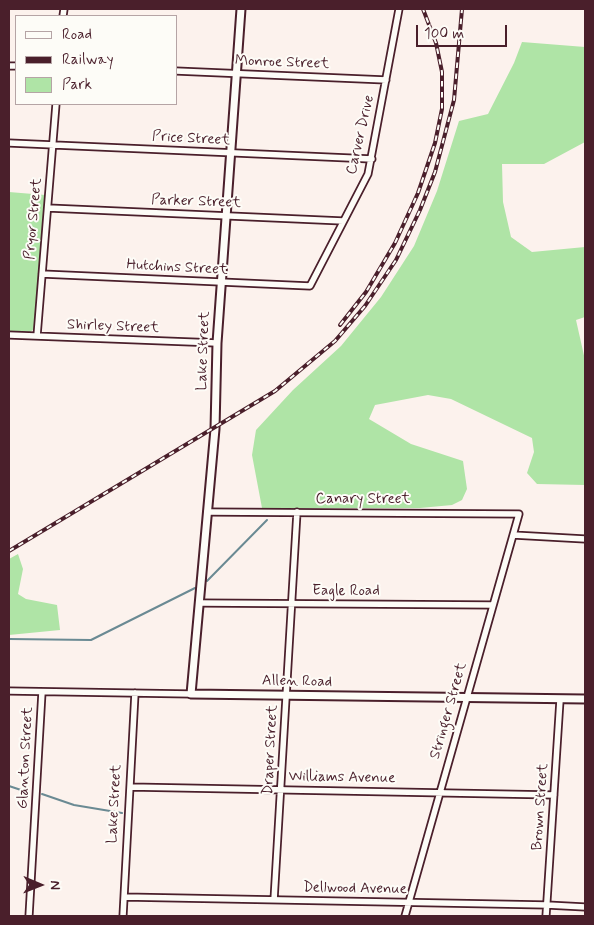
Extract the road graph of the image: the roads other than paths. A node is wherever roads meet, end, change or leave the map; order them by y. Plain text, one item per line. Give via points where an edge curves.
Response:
1 (241, 9) edge
2 (399, 9) edge
3 (178, 71) edge
4 (237, 74) junction
5 (386, 80) junction
6 (56, 105) edge
7 (9, 143) edge
8 (53, 145) junction
9 (231, 154) junction
10 (372, 159) junction
11 (48, 208) junction
12 (226, 216) junction
13 (343, 222) junction
14 (42, 274) junction
15 (221, 283) junction
16 (310, 286) joint
17 (9, 335) edge
18 (37, 336) junction
19 (217, 343) junction
20 (208, 512) junction
21 (297, 512) junction
22 (519, 514) joint
23 (513, 535) junction
24 (585, 538) edge
25 (199, 603) junction
26 (292, 604) junction
27 (493, 605) junction
28 (9, 691) edge
29 (42, 692) junction
30 (135, 693) junction
31 (191, 694) junction
32 (286, 695) junction
33 (466, 698) junction
34 (585, 699) edge
35 (560, 700) junction
36 (130, 788) junction
37 (281, 790) junction
38 (439, 792) junction
39 (554, 794) junction
40 (124, 897) junction
41 (274, 900) junction
42 (409, 902) junction
43 (547, 905) junction
44 (585, 907) edge
45 (29, 916) edge
46 (123, 916) edge
47 (405, 916) edge
48 (546, 916) edge

1 - 4 street, Lake Street
2 - 5 street, Carver Drive
3 - 4 street, Monroe Street
4 - 5 street, Monroe Street
4 - 9 street, Lake Street
5 - 10 street, Carver Drive
6 - 8 street, Pryor Street
7 - 8 street, Price Street
8 - 9 street, Price Street
8 - 11 street, Pryor Street
9 - 10 street, Price Street
9 - 12 street, Lake Street
10 - 13 street, Carver Drive via 368,174
11 - 12 street, Parker Street
11 - 14 street, Pryor Street
12 - 13 street, Parker Street
12 - 15 street, Lake Street
13 - 16 street, Carver Drive
14 - 15 street, Hutchins Street
14 - 18 street, Pryor Street
15 - 16 street, Hutchins Street
15 - 19 street, Lake Street
17 - 18 street, Shirley Street
18 - 19 street, Shirley Street
19 - 20 street, Lake Street via 215,429
20 - 21 street, Canary Street
20 - 25 street, Lake Street
21 - 22 street, Canary Street
21 - 26 street, Draper Street
22 - 23 street, Stringer Street
23 - 24 street
23 - 27 street, Stringer Street
25 - 26 street, Eagle Road
25 - 31 street, Lake Street
26 - 27 street, Eagle Road
26 - 32 street, Draper Street
27 - 33 street, Stringer Street
28 - 29 street, Allen Road
29 - 30 street, Allen Road
29 - 45 street, Glanton Street
30 - 31 street, Allen Road
30 - 36 street, Lake Street
31 - 32 street, Allen Road
32 - 33 street, Allen Road
32 - 37 street, Draper Street
33 - 35 street, Allen Road
33 - 38 street, Stringer Street
34 - 35 street, Allen Road
35 - 39 street, Brown Street
36 - 37 street, Williams Avenue
36 - 40 street, Lake Street
37 - 38 street, Williams Avenue
37 - 41 street, Draper Street
38 - 39 street, Williams Avenue
38 - 42 street, Stringer Street
39 - 43 street, Brown Street
40 - 41 street, Dellwood Avenue
40 - 46 street, Lake Street
41 - 42 street, Dellwood Avenue
42 - 43 street, Dellwood Avenue
42 - 47 street, Stringer Street
43 - 44 street, Dellwood Avenue
43 - 48 street, Brown Street

